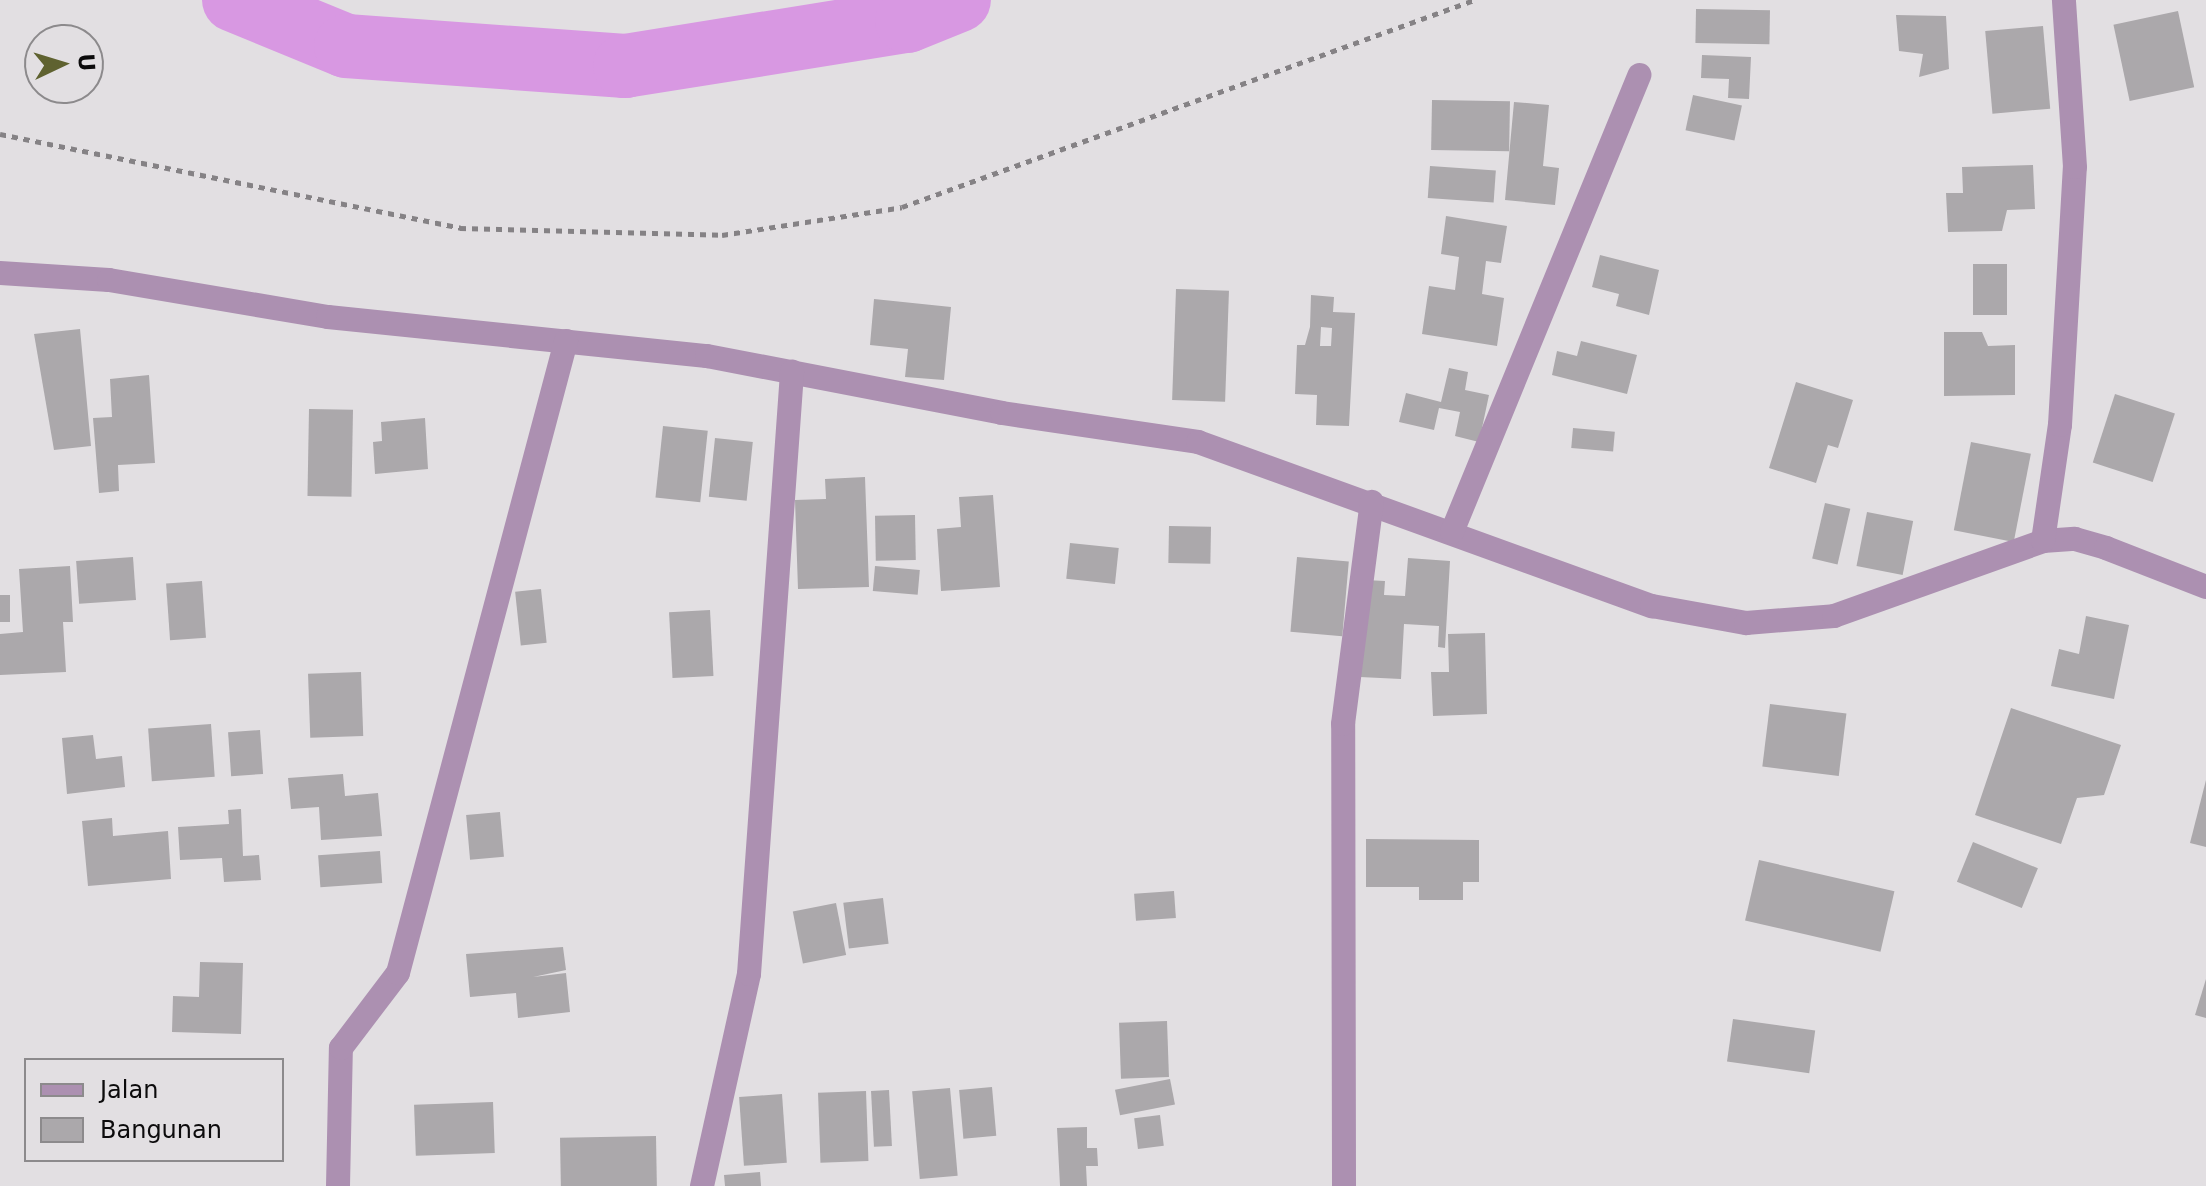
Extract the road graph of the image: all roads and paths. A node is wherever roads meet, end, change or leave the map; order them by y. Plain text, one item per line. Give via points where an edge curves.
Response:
1 (1474, 0) edge
2 (2064, 0) edge
3 (1639, 75) dead end
4 (0, 134) edge
5 (0, 273) edge
6 (566, 341) junction
7 (792, 372) junction
8 (1372, 502) junction
9 (1452, 532) junction
10 (2043, 541) junction
11 (2206, 587) edge
12 (338, 1186) edge
13 (702, 1186) edge
14 (1344, 1186) edge

1 - 4 path via 902,207 722,235 460,228
2 - 10 street via 2075,167 2060,425
3 - 9 street
5 - 6 street via 109,280 328,317
6 - 7 street via 707,356
6 - 12 street via 398,973 341,1048
7 - 8 street via 1198,442
7 - 13 street via 749,974
8 - 9 street
8 - 14 street via 1343,724
9 - 10 street via 1652,606 1746,623 1834,616
10 - 11 street via 2075,539

